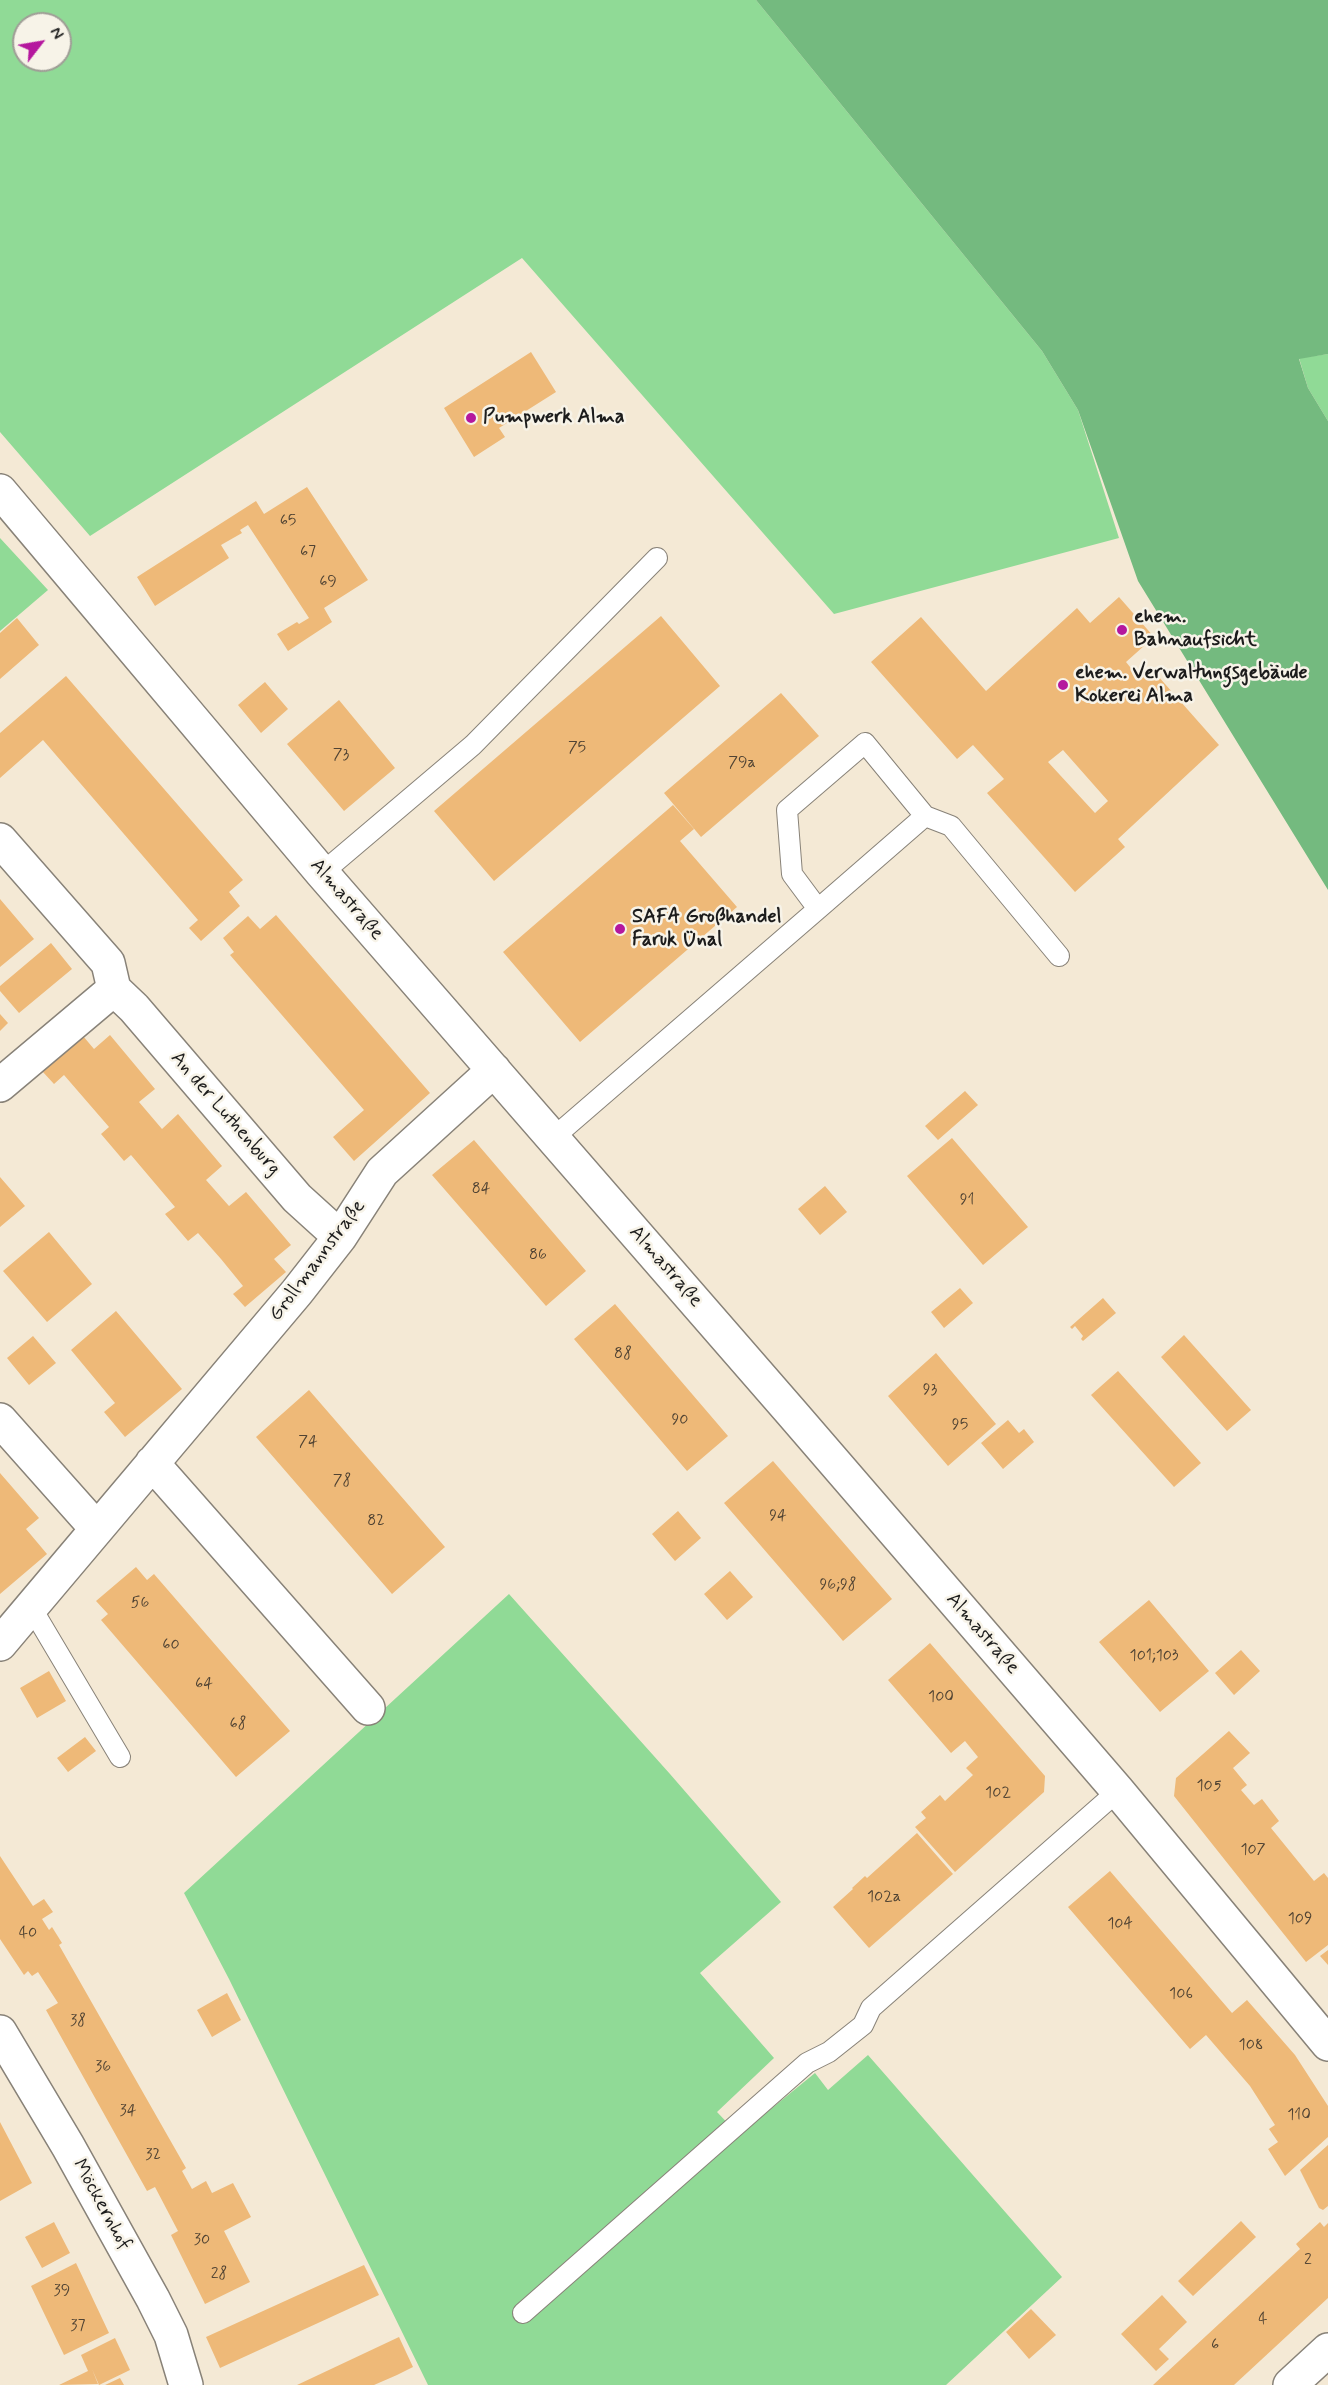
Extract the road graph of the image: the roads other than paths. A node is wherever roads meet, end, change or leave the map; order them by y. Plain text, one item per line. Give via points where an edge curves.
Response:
1 (0, 491) edge
2 (657, 558) dead end
3 (925, 816) junction
4 (0, 840) edge
5 (322, 873) junction
6 (818, 909) junction
7 (1059, 957) dead end
8 (114, 988) junction
9 (494, 1071) junction
10 (0, 1085) edge
11 (553, 1138) junction
12 (340, 1237) junction
13 (0, 1420) edge
14 (152, 1463) junction
15 (97, 1529) junction
16 (32, 1607) junction
17 (0, 1644) edge
18 (368, 1708) dead end
19 (120, 1757) dead end
20 (1118, 1791) junction
21 (0, 2032) edge
22 (1328, 2044) edge
23 (523, 2313) dead end
24 (1328, 2350) edge
25 (186, 2385) edge
26 (1290, 2385) edge

1 - 5 street, Almastraße
2 - 5 lane via 473,746
3 - 6 lane
3 - 6 lane via 866,743 787,810 792,874
3 - 7 lane via 951,826
4 - 8 street, An der Luthenburg via 108,963
5 - 9 street, Almastraße
6 - 11 lane
8 - 10 street
8 - 12 street, An der Luthenburg via 297,1198
9 - 11 street, Almastraße
9 - 12 street, Grollmannstraße via 382,1172
11 - 20 street, Almastraße
12 - 14 street, Grollmannstraße
13 - 15 street
14 - 15 street, Grollmannstraße
14 - 18 street
15 - 16 street, Grollmannstraße
16 - 17 street, Grollmannstraße
16 - 19 lane
20 - 22 street, Almastraße
20 - 23 lane via 871,2008 863,2025 829,2052 807,2063
21 - 25 street, Möckernhof via 153,2299 171,2335
24 - 26 street

